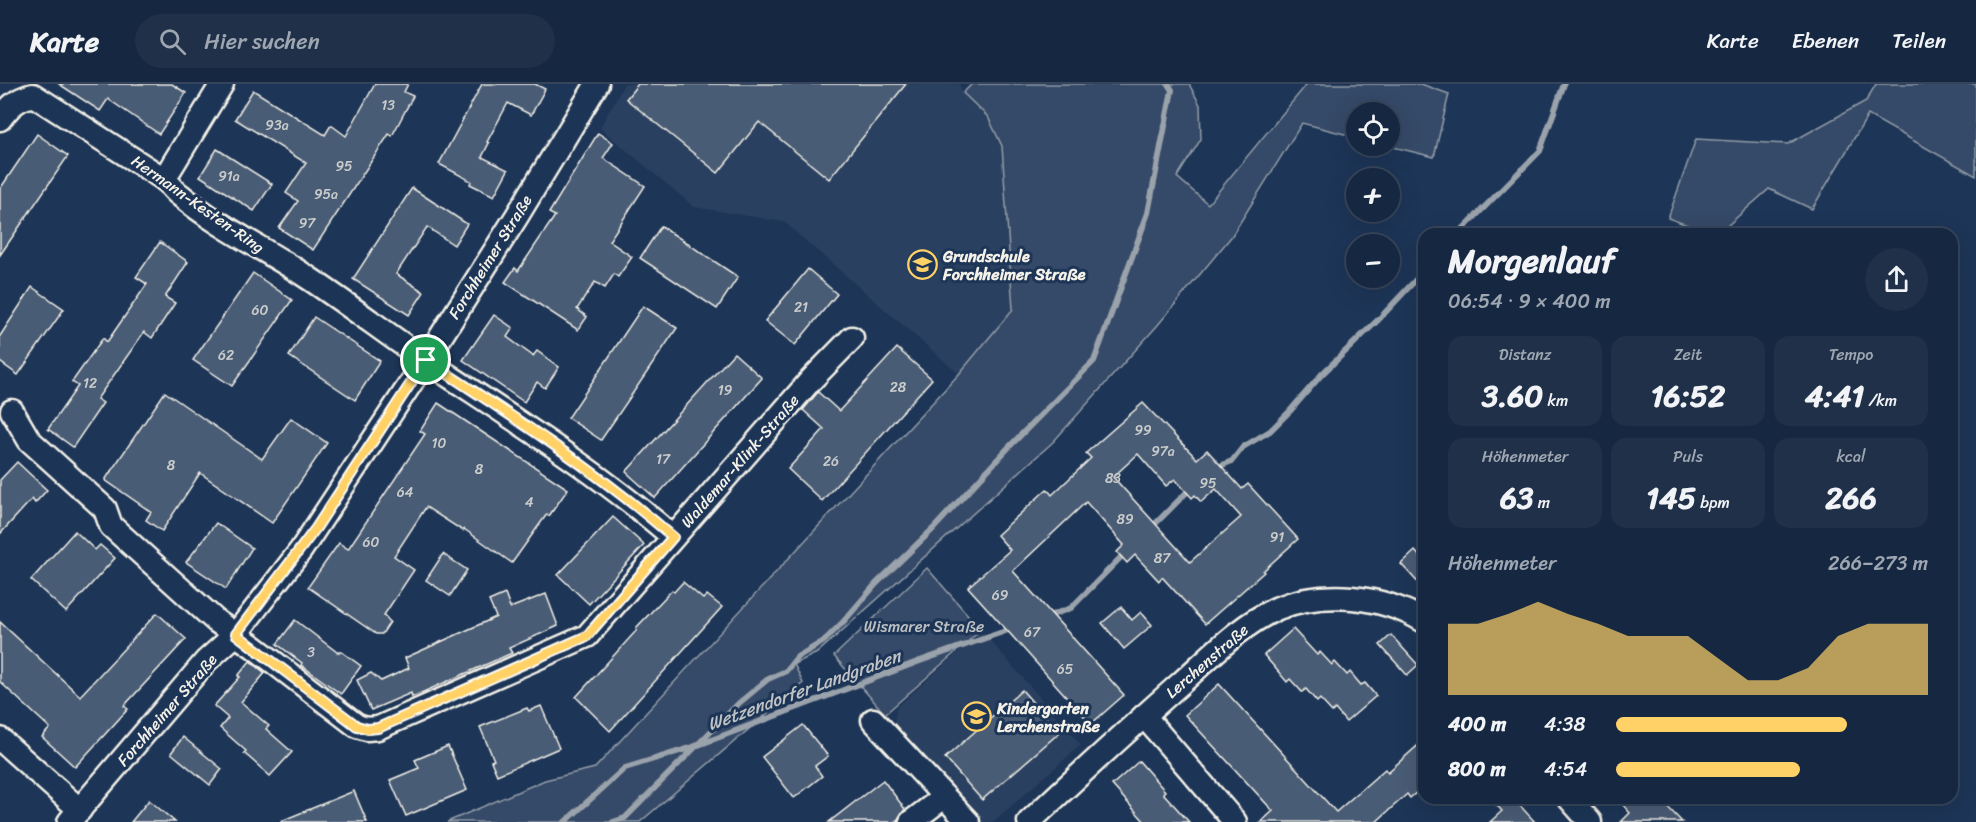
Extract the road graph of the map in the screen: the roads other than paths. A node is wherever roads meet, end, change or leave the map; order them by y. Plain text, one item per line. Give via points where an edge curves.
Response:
1 (222, 84) edge
2 (597, 84) edge
3 (36, 90) edge
4 (0, 119) edge
5 (164, 179) junction
6 (852, 339) dead end
7 (426, 360) junction
8 (12, 411) dead end
9 (673, 537) junction
10 (1418, 618) edge
11 (236, 634) junction
12 (1144, 716) junction
13 (873, 720) dead end
14 (0, 739) edge
15 (944, 796) junction
16 (1574, 804) edge
17 (74, 816) edge
18 (911, 822) edge
19 (968, 822) edge
20 (1029, 822) edge
21 (1235, 822) edge
22 (1590, 822) edge

1 - 5 street
2 - 7 street, Forchheimer Straße
3 - 4 street, Hermann-Kesten-Ring via 19,99
3 - 5 street, Hermann-Kesten-Ring
5 - 7 street, Hermann-Kesten-Ring via 177,194 312,280
6 - 9 street, Waldemar-Klink-Straße
7 - 9 street, Hermann-Kesten-Ring via 599,477
7 - 11 street, Forchheimer Straße via 316,528
8 - 11 street, Waldemar-Klink-Straße via 29,440 105,509 111,526 216,621
9 - 11 street, Waldemar-Klink-Straße via 587,636 378,728 357,726
10 - 12 street, Lerchenstraße via 1382,603 1351,598 1327,597 1279,608 1253,622 1215,652
11 - 17 street, Forchheimer Straße via 206,661
12 - 20 street, Lerchenstraße
12 - 21 street
13 - 15 street
14 - 17 street
15 - 18 street
15 - 19 street
16 - 22 street

